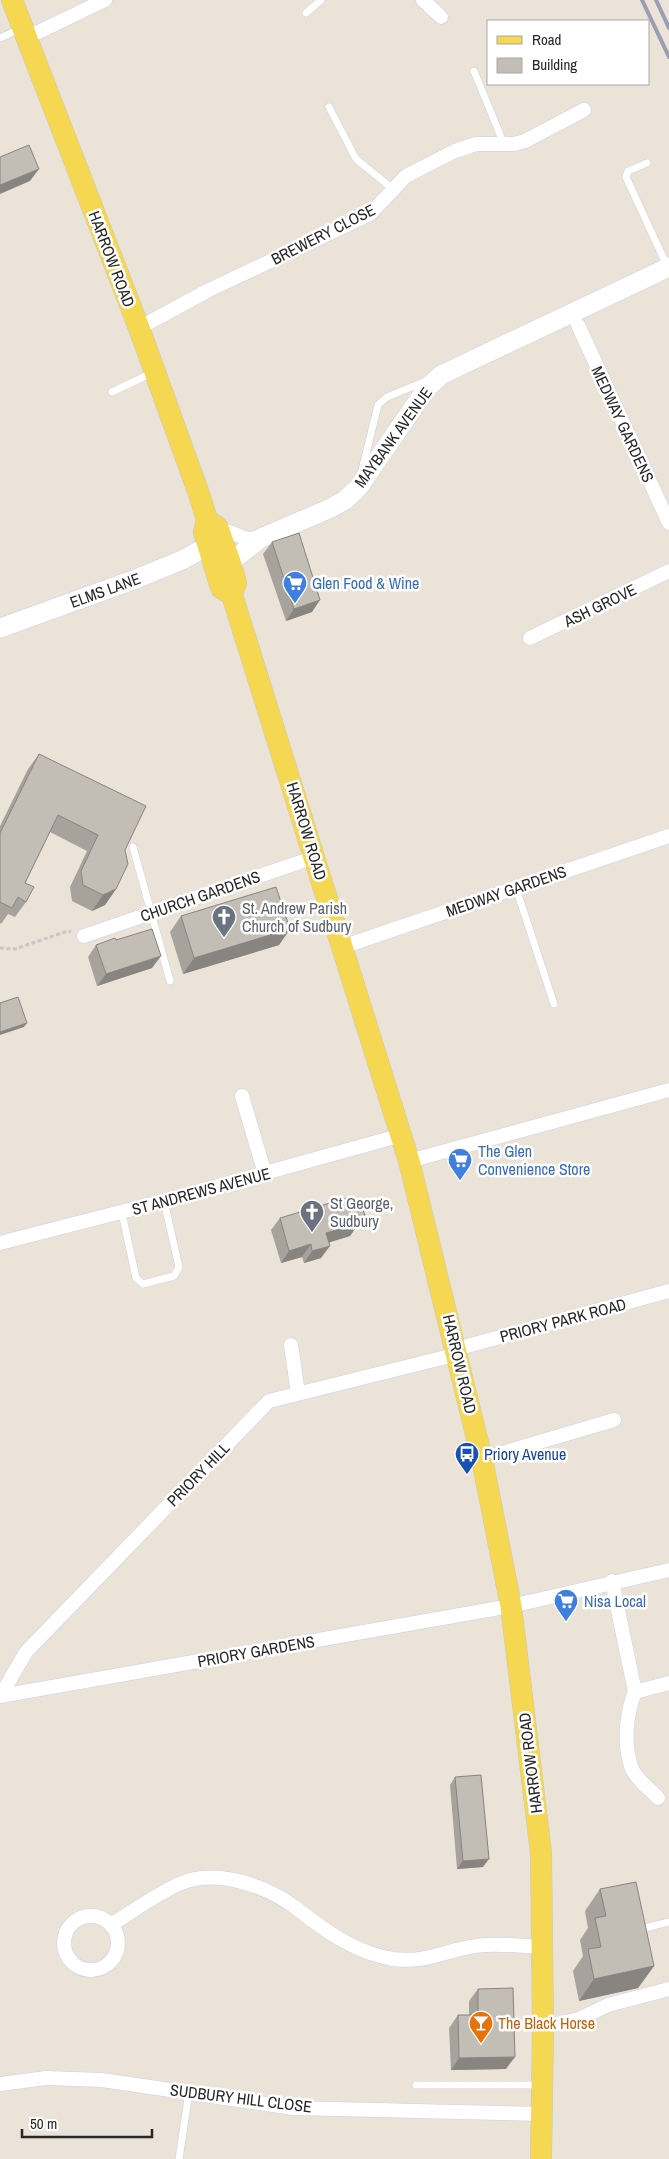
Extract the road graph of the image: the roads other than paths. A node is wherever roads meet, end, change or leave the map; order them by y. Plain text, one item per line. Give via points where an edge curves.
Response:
1 (12, 0) edge
2 (105, 0) edge
3 (322, 0) edge
4 (423, 0) edge
5 (306, 13) dead end
6 (441, 17) dead end
7 (24, 33) junction
8 (0, 38) edge
9 (474, 71) dead end
10 (329, 107) dead end
11 (584, 110) dead end
12 (504, 144) junction
13 (648, 163) dead end
14 (392, 188) junction
15 (668, 267) edge
16 (578, 325) dead end
17 (139, 328) junction
18 (154, 372) junction
19 (441, 375) junction
20 (112, 392) dead end
21 (358, 488) junction
22 (669, 523) edge
23 (211, 531) junction
24 (261, 538) junction
25 (230, 562) junction
26 (669, 571) edge
27 (232, 595) junction
28 (0, 628) edge
29 (530, 638) dead end
30 (669, 836) edge
31 (132, 847) edge
32 (315, 857) junction
33 (516, 888) junction
34 (153, 912) junction
35 (84, 936) road end
36 (342, 947) junction
37 (170, 981) dead end
38 (554, 1004) dead end
39 (669, 1090) edge
40 (242, 1096) dead end
41 (402, 1136) junction
42 (409, 1161) junction
43 (265, 1174) junction
44 (164, 1201) junction
45 (122, 1212) junction
46 (0, 1243) edge
47 (669, 1291) edge
48 (291, 1345) dead end
49 (457, 1351) junction
50 (298, 1393) junction
51 (614, 1420) dead end
52 (482, 1459) junction
53 (669, 1570) edge
54 (612, 1581) junction
55 (511, 1606) junction
56 (669, 1683) edge
57 (635, 1692) junction
58 (1, 1696) edge
59 (658, 1798) dead end
60 (669, 1922) edge
61 (111, 1925) dead end
62 (645, 1928) edge
63 (543, 1947) junction
64 (669, 1989) edge
65 (543, 2027) junction
66 (0, 2084) edge
67 (416, 2085) dead end
68 (542, 2085) junction
69 (189, 2092) junction
70 (543, 2114) junction
71 (179, 2159) edge
72 (541, 2159) edge

1 - 7 main road, HARROW ROAD
2 - 7 street
3 - 5 lane
4 - 6 street
7 - 8 lane
7 - 17 main road, HARROW ROAD
9 - 12 lane
10 - 14 lane via 356,160
11 - 12 street, BREWERY CLOSE via 525,141
12 - 14 street, BREWERY CLOSE via 476,144 454,150 406,176
13 - 15 lane via 628,172 626,177
14 - 17 street, BREWERY CLOSE via 370,214 207,291
15 - 19 street, MAYBANK AVENUE
16 - 22 street, MEDWAY GARDENS
17 - 18 main road, HARROW ROAD
18 - 20 lane
18 - 23 main road, HARROW ROAD
19 - 21 street, MAYBANK AVENUE via 426,388
19 - 21 lane via 387,397 378,405
21 - 24 street, MAYBANK AVENUE via 331,508
23 - 24 street via 248,539
23 - 25 main road, HARROW ROAD
23 - 27 main road, HARROW ROAD via 221,588
23 - 28 street, ELMS LANE via 182,560
24 - 25 street, MAYBANK AVENUE
25 - 27 main road, HARROW ROAD via 236,582
26 - 29 street, ASH GROVE
27 - 32 main road, HARROW ROAD
30 - 33 street, MEDWAY GARDENS
31 - 34 lane
32 - 34 street, CHURCH GARDENS
32 - 36 main road, HARROW ROAD
33 - 36 street, MEDWAY GARDENS
33 - 38 lane
34 - 35 street, CHURCH GARDENS
34 - 37 lane
36 - 41 main road, HARROW ROAD
39 - 42 street
40 - 43 street
41 - 42 main road, HARROW ROAD
41 - 43 street, ST ANDREWS AVENUE
42 - 49 main road, HARROW ROAD
43 - 44 street, ST ANDREWS AVENUE
44 - 45 street, ST ANDREWS AVENUE
44 - 45 lane via 178,1267 174,1276 144,1284 136,1278
45 - 46 street, ST ANDREWS AVENUE
47 - 49 street, PRIORY PARK ROAD
48 - 50 street
49 - 50 street, PRIORY HILL
49 - 52 main road, HARROW ROAD
50 - 58 street, PRIORY HILL via 269,1401 262,1408 26,1652
51 - 52 street
52 - 55 main road, HARROW ROAD
53 - 54 street
54 - 55 street
54 - 57 street
55 - 58 street, PRIORY GARDENS
55 - 63 main road, HARROW ROAD via 541,1853
56 - 57 street
57 - 59 street via 629,1706 627,1738 633,1770
60 - 62 lane
61 - 63 street via 181,1883 204,1878 226,1879 270,1893 295,1906 346,1943 371,1954 394,1959 418,1960 485,1944
63 - 65 main road, HARROW ROAD
64 - 65 street via 608,2005 579,2020
65 - 68 main road, HARROW ROAD
66 - 69 street, SUDBURY HILL CLOSE via 46,2078 102,2080
67 - 68 lane
68 - 70 main road, HARROW ROAD
69 - 70 street, SUDBURY HILL CLOSE via 293,2108
69 - 71 lane
70 - 72 main road, HARROW ROAD

